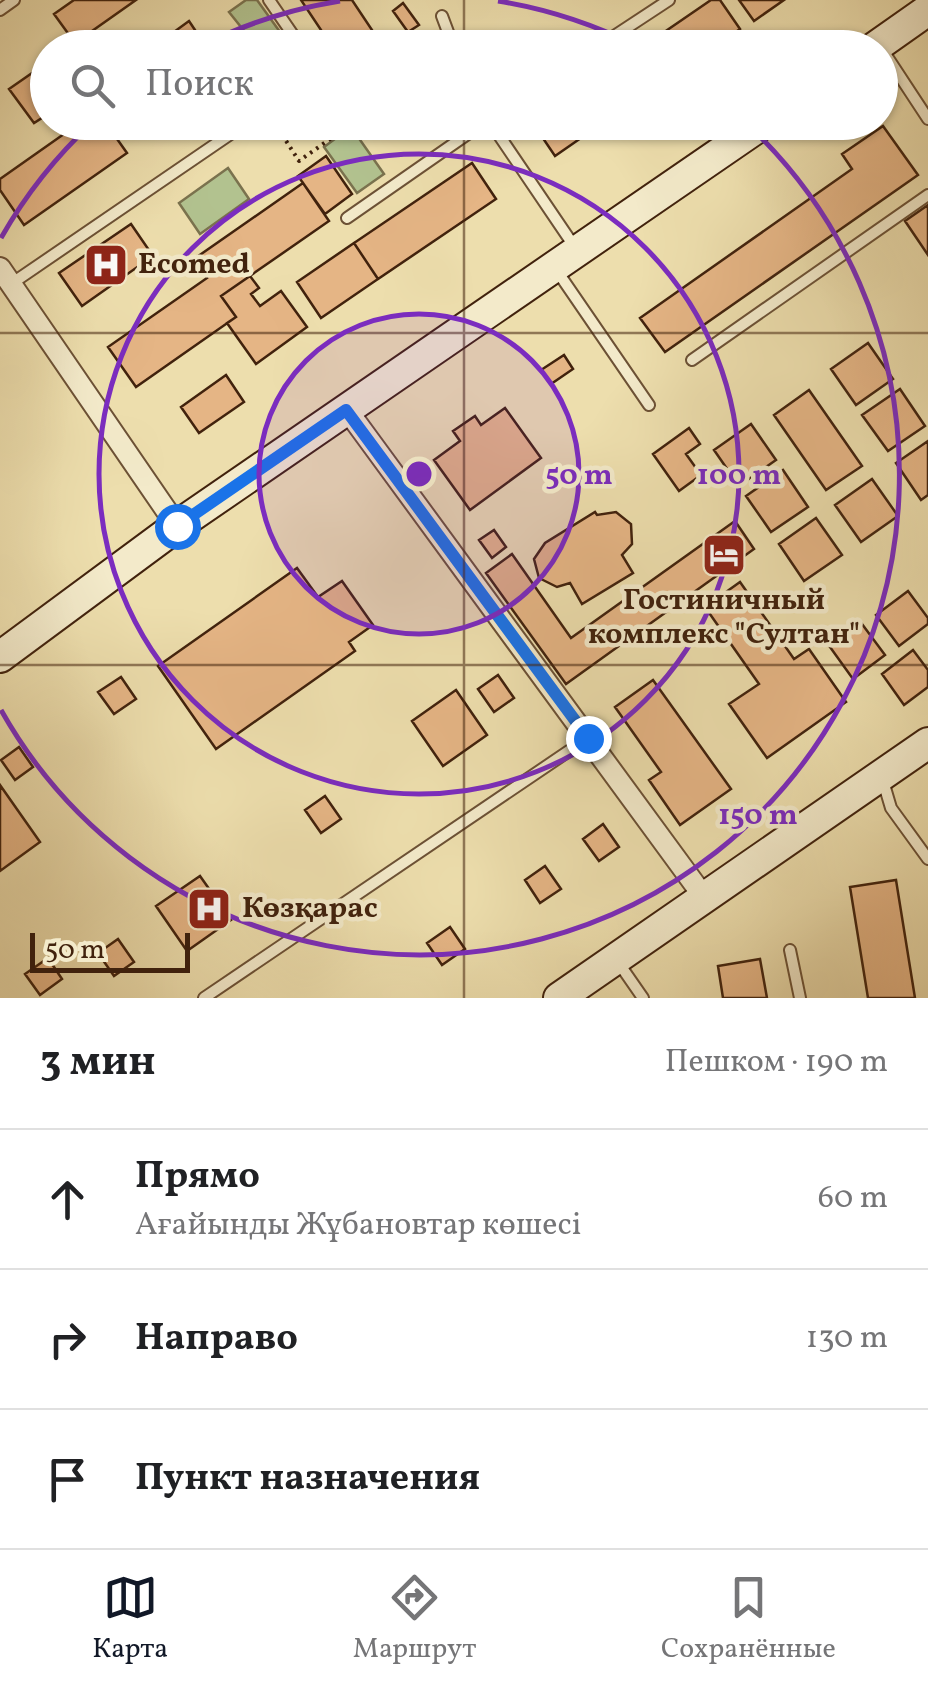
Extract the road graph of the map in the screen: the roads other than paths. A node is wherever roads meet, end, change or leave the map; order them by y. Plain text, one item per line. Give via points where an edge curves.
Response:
1 (14, 0) edge
2 (269, 0) edge
3 (669, 0) edge
4 (0, 10) edge
5 (928, 10) edge
6 (442, 16) dead end
7 (290, 30) edge
8 (447, 30) edge
9 (623, 30) edge
10 (898, 31) edge
11 (898, 77) edge
12 (928, 119) edge
13 (220, 140) edge
14 (461, 140) edge
15 (497, 140) edge
16 (738, 140) edge
17 (928, 196) edge
18 (347, 218) dead end
19 (566, 259) junction
20 (6, 276) edge
21 (692, 360) dead end
22 (649, 405) dead end
23 (346, 410) junction
24 (177, 526) junction
25 (0, 657) edge
26 (588, 738) junction
27 (928, 744) edge
28 (882, 776) junction
29 (928, 859) edge
30 (704, 897) junction
31 (790, 950) dead end
32 (616, 958) junction
33 (567, 996) edge
34 (204, 998) edge
35 (644, 998) edge
36 (800, 998) edge

1 - 4 lane
2 - 7 lane
3 - 9 lane
5 - 10 street
6 - 8 lane
11 - 12 lane
13 - 20 lane
14 - 18 lane
15 - 19 lane
16 - 19 street
17 - 21 lane
19 - 22 lane
19 - 23 street
20 - 24 street
23 - 24 street
23 - 26 street
24 - 25 street
26 - 30 street
26 - 34 lane
27 - 28 street
28 - 29 lane via 891,808
28 - 30 street
30 - 32 street
31 - 36 lane
32 - 33 street
32 - 35 lane

